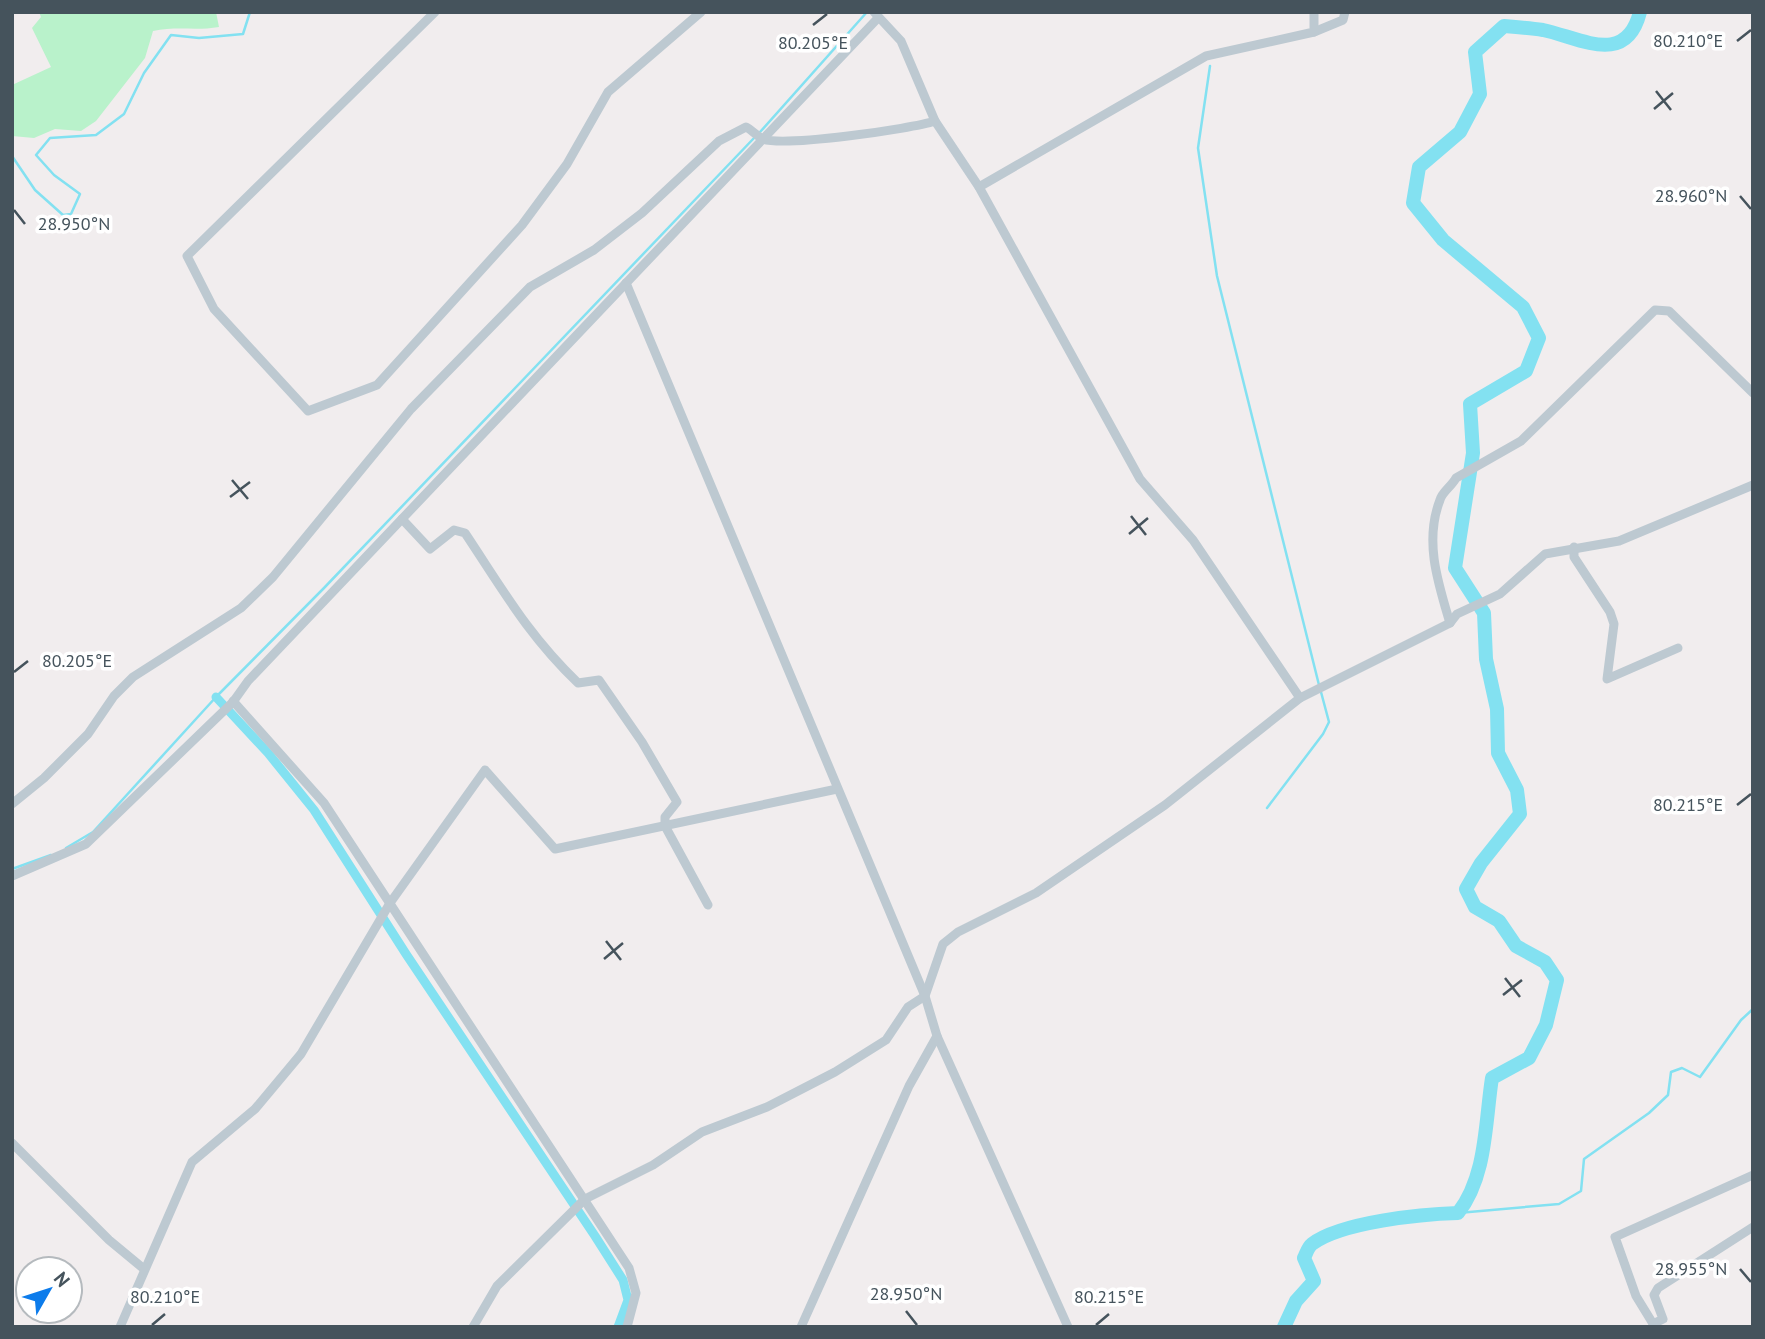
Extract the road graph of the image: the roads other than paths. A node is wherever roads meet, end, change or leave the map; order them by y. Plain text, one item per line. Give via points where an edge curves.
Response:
1 (435, 12) edge
2 (701, 12) edge
3 (1314, 12) edge
4 (1345, 12) edge
5 (876, 15) edge
6 (1314, 32) junction
7 (935, 121) junction
8 (760, 136) junction
9 (979, 187) junction
10 (626, 283) junction
11 (1753, 393) edge
12 (1753, 485) edge
13 (402, 519) junction
14 (1574, 547) junction
15 (1450, 623) junction
16 (1678, 648) dead end
17 (1300, 698) junction
18 (233, 701) junction
19 (837, 789) junction
20 (12, 804) edge
21 (665, 826) junction
22 (12, 876) edge
23 (390, 904) junction
24 (708, 905) dead end
25 (925, 996) junction
26 (937, 1036) junction
27 (12, 1143) edge
28 (1753, 1174) edge
29 (585, 1199) junction
30 (1753, 1227) edge
31 (144, 1269) junction
32 (1654, 1325) edge
33 (120, 1327) edge
34 (473, 1327) edge
35 (627, 1327) edge
36 (801, 1327) edge
37 (1068, 1327) edge

1 - 2 street via 187,256 214,309 308,411 377,385 522,225 567,164 608,92
3 - 6 street
4 - 6 street via 1343,20
5 - 7 street via 901,41
5 - 8 street
6 - 9 street via 1206,56
7 - 8 street via 912,128 813,139
7 - 9 street
8 - 10 street
8 - 20 street via 746,127 728,135 594,250 530,287 411,409 273,577 241,608 133,677 88,734
9 - 17 street via 1140,479 1193,540
10 - 13 street
10 - 19 street
11 - 15 street via 1669,310 1655,310 1521,441 1456,478 1440,496 1433,565
12 - 14 street via 1619,541
13 - 18 street
13 - 21 street via 430,549 454,530 465,533 523,624 548,654 578,683 599,680 677,802 665,817
14 - 15 street via 1545,554 1500,594 1457,614
14 - 16 street via 1574,557 1614,624 1607,679
15 - 17 street
17 - 25 street via 1154,813 1036,893 958,932 943,944
18 - 22 street via 86,844
18 - 23 street via 324,803
19 - 21 street
19 - 25 street
21 - 23 street via 555,849 485,770
21 - 24 street
23 - 29 street
23 - 31 street via 302,1054 255,1109 192,1162
25 - 26 street
25 - 29 street via 908,1007 886,1040 835,1072 767,1107 702,1132 653,1165
26 - 36 street via 909,1086
26 - 37 street
27 - 31 street
28 - 32 street via 1615,1237 1636,1296
29 - 34 street via 497,1286
29 - 35 street via 635,1281 635,1306
30 - 32 street via 1658,1289 1654,1295 1663,1319
31 - 33 street

